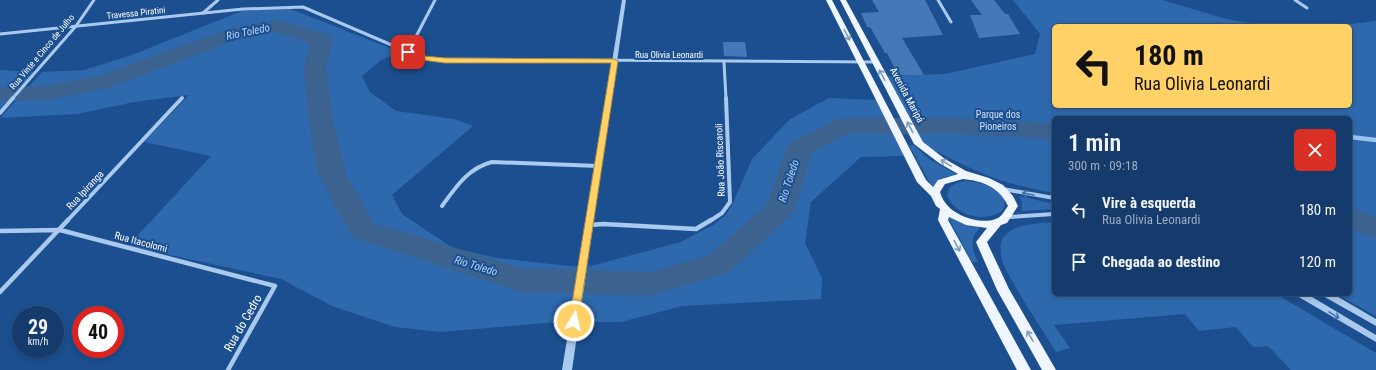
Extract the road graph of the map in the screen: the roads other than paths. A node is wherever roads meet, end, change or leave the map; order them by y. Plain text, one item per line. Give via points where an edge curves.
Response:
1 (94, 0) edge
2 (218, 0) edge
3 (435, 0) edge
4 (624, 0) edge
5 (829, 0) edge
6 (843, 0) edge
7 (938, 0) edge
8 (1295, 0) edge
9 (1307, 8) dead end
10 (203, 13) junction
11 (951, 22) dead end
12 (76, 26) junction
13 (0, 34) edge
14 (408, 52) junction
15 (614, 61) junction
16 (724, 62) junction
17 (861, 62) junction
18 (875, 62) junction
19 (182, 98) dead end
20 (0, 113) edge
21 (598, 166) junction
22 (976, 177) junction
23 (1003, 189) junction
24 (935, 194) junction
25 (1052, 198) edge
26 (442, 206) dead end
27 (945, 210) junction
28 (1052, 214) edge
29 (1009, 216) junction
30 (997, 223) junction
31 (589, 225) junction
32 (60, 230) junction
33 (0, 231) edge
34 (276, 286) joint
35 (0, 292) edge
36 (1303, 296) edge
37 (1329, 296) edge
38 (1376, 323) edge
39 (1376, 340) edge
40 (228, 370) edge
41 (567, 370) edge
42 (1024, 370) edge
43 (1049, 370) edge

1 - 12 street, Rua Vinte e Cinco de Julho
2 - 10 street
3 - 14 street
4 - 15 street
5 -> 17 main road
6 - 18 main road, Avenida Maripá
7 - 11 street
8 - 9 street
10 - 12 street, Travessa Piratini
10 - 14 street, Travessa Piratini via 303,7
12 - 13 street, Travessa Piratini
12 - 20 street, Rua Vinte e Cinco de Julho
14 - 15 street, Rua Olivia Leonardi via 414,57 445,60
15 - 16 street, Rua Olivia Leonardi
15 - 21 street
16 - 17 street, Rua Olivia Leonardi
16 - 31 street, Rua João Riscaroli via 730,202 722,213 696,228
17 - 18 street, Rua Olivia Leonardi
17 - 24 main road via 922,182
22 -> 18 main road, Avenida Maripá via 942,161 919,144
19 - 32 street, Rua Ipiranga
21 - 26 street via 484,163 469,173
21 - 31 street
22 - 23 main road
22 - 24 main road via 957,176 942,181 937,186
25 -> 23 street
23 - 29 main road via 1013,206
24 - 27 main road
27 - 30 main road via 957,218 971,222
27 -> 42 main road via 943,220
28 - 29 street
29 - 30 main road
43 -> 30 main road via 1003,290 981,242
31 - 41 street
32 - 33 street, Rua Itacolomi
32 - 34 street, Rua Itacolomi
32 - 35 street, Rua Ipiranga
34 - 40 street, Rua do Cedro
36 -> 39 street
37 - 38 street

